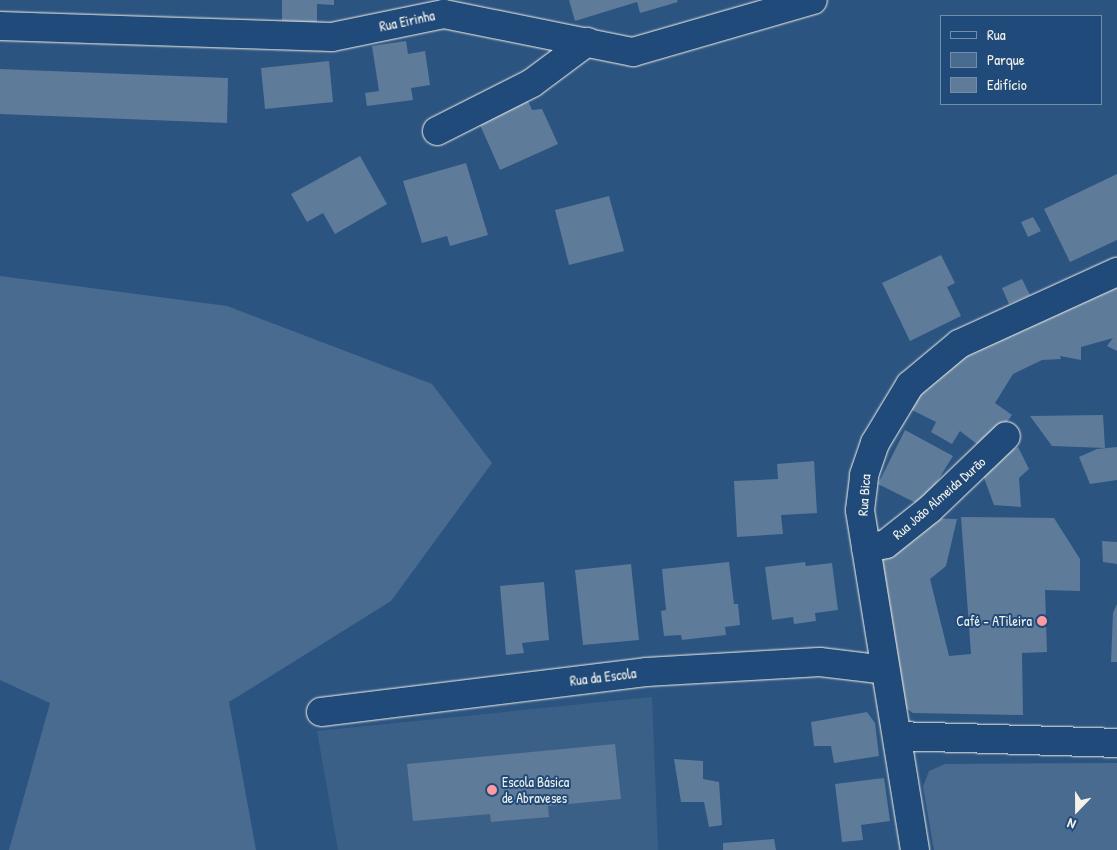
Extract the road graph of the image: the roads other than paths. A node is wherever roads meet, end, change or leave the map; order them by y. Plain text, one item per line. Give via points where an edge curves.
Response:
1 (809, 1) edge
2 (0, 26) edge
3 (587, 42) junction
4 (437, 131) dead end
5 (1117, 272) edge
6 (1006, 436) dead end
7 (866, 548) junction
8 (886, 670) junction
9 (321, 712) dead end
10 (897, 736) junction
11 (1117, 743) edge
12 (915, 850) edge

1 - 3 street, Rua Eirinha via 633,52
2 - 3 street, Rua Eirinha via 332,37 444,14
3 - 4 street via 532,83
5 - 7 street, Rua Bica via 959,344 910,385 875,443 864,475 860,510
6 - 7 street, Rua João Almeida Durão via 923,515 886,544
7 - 8 street, Rua Bica
8 - 9 street, Rua da Escola via 820,662 646,672
8 - 10 street, Rua Bica
10 - 11 street
10 - 12 street, Rua Bica

